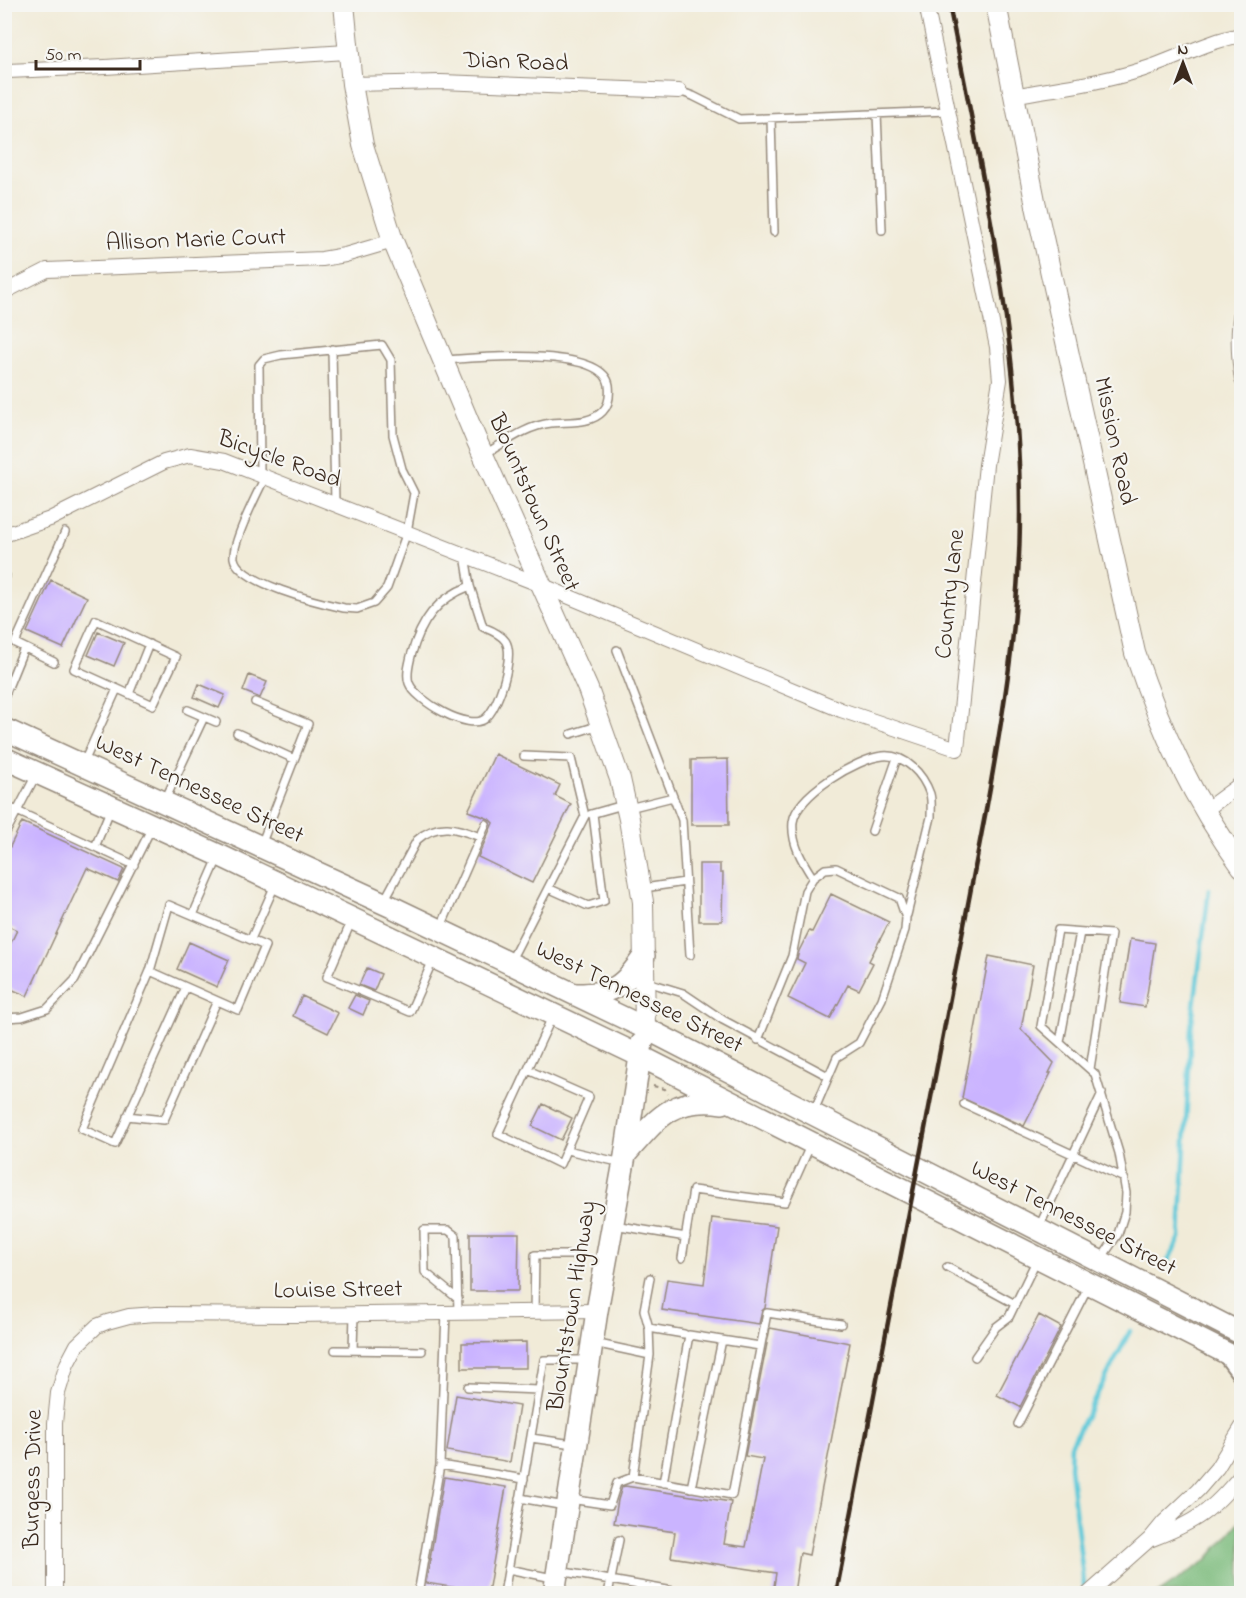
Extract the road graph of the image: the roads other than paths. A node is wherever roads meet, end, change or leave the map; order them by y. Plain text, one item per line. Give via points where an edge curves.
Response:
1 (344, 4) edge
2 (926, 4) edge
3 (996, 4) edge
4 (1242, 35) edge
5 (347, 52) junction
6 (7, 71) dead end
7 (352, 84) junction
8 (679, 91) joint
9 (1013, 96) junction
10 (948, 111) junction
11 (877, 114) junction
12 (771, 118) junction
13 (882, 230) dead end
14 (774, 231) dead end
15 (393, 241) junction
16 (4, 292) edge
17 (1242, 306) edge
18 (332, 349) junction
19 (442, 360) junction
20 (1242, 380) edge
21 (483, 455) junction
22 (262, 476) junction
23 (335, 504) junction
24 (65, 532) dead end
25 (407, 532) junction
26 (4, 535) edge
27 (465, 555) junction
28 (541, 585) junction
29 (470, 586) junction
30 (149, 644) junction
31 (24, 648) junction
32 (617, 650) dead end
33 (54, 662) dead end
34 (117, 689) junction
35 (129, 694) junction
36 (4, 697) edge
37 (255, 702) dead end
38 (188, 710) dead end
39 (204, 717) junction
40 (216, 722) dead end
41 (601, 725) junction
42 (4, 729) edge
43 (237, 733) dead end
44 (571, 734) dead end
45 (524, 756) dead end
46 (4, 758) edge
47 (897, 758) junction
48 (294, 759) junction
49 (82, 765) junction
50 (38, 773) junction
51 (1242, 783) edge
52 (673, 797) junction
53 (164, 802) junction
54 (4, 805) edge
55 (111, 806) junction
56 (626, 806) junction
57 (18, 811) junction
58 (1204, 811) junction
59 (593, 814) junction
60 (585, 816) junction
61 (486, 824) dead end
62 (153, 825) junction
63 (872, 831) dead end
64 (4, 837) edge
65 (480, 837) junction
66 (95, 847) junction
67 (261, 847) junction
68 (219, 855) junction
69 (134, 865) junction
70 (1242, 867) edge
71 (813, 878) junction
72 (685, 882) junction
73 (276, 883) junction
74 (548, 888) junction
75 (641, 888) junction
76 (383, 903) junction
77 (193, 915) junction
78 (906, 918) junction
79 (352, 919) junction
80 (440, 930) junction
81 (1080, 932) junction
82 (251, 939) junction
83 (690, 955) dead end
84 (644, 956) junction
85 (434, 958) junction
86 (510, 963) junction
87 (150, 971) junction
88 (645, 982) junction
89 (186, 987) junction
90 (574, 994) junction
91 (217, 1001) junction
92 (553, 1015) junction
93 (4, 1018) edge
94 (645, 1028) junction
95 (758, 1040) junction
96 (1059, 1042) junction
97 (639, 1056) junction
98 (1089, 1069) junction
99 (528, 1070) junction
100 (828, 1076) junction
101 (1102, 1093) junction
102 (735, 1104) junction
103 (964, 1104) dead end
104 (813, 1114) junction
105 (127, 1116) junction
106 (811, 1143) junction
107 (567, 1150) junction
108 (1073, 1155) junction
109 (624, 1160) junction
110 (1124, 1178) junction
111 (612, 1224) junction
112 (1038, 1229) junction
113 (686, 1237) junction
114 (572, 1255) dead end
115 (1038, 1257) junction
116 (682, 1258) dead end
117 (1100, 1261) junction
118 (947, 1267) dead end
119 (1060, 1269) junction
120 (1129, 1276) junction
121 (650, 1278) dead end
122 (1090, 1283) junction
123 (1016, 1304) junction
124 (454, 1308) junction
125 (597, 1311) junction
126 (534, 1313) junction
127 (354, 1314) junction
128 (841, 1324) dead end
129 (649, 1328) junction
130 (686, 1334) junction
131 (1242, 1334) edge
132 (85, 1336) joint
133 (722, 1340) junction
134 (760, 1346) junction
135 (335, 1350) dead end
136 (353, 1350) junction
137 (422, 1351) dead end
138 (591, 1352) junction
139 (650, 1355) junction
140 (1233, 1356) edge
141 (975, 1357) dead end
142 (1242, 1376) edge
143 (468, 1387) dead end
144 (539, 1390) junction
145 (1018, 1424) dead end
146 (1242, 1427) edge
147 (531, 1438) junction
148 (577, 1445) junction
149 (440, 1465) junction
150 (1242, 1474) edge
151 (633, 1477) junction
152 (524, 1479) junction
153 (663, 1483) junction
154 (691, 1488) junction
155 (520, 1498) junction
156 (568, 1503) junction
157 (1150, 1539) junction
158 (619, 1540) dead end
159 (508, 1569) junction
160 (611, 1580) junction
161 (556, 1581) edge
162 (656, 1591) edge
163 (55, 1593) edge
164 (418, 1593) edge
165 (504, 1593) edge
166 (608, 1593) edge
167 (690, 1593) edge
168 (1088, 1593) edge

1 - 5 main road, Blountstown Street
2 - 10 street, Country Lane
3 - 9 main road, Mission Road
4 - 9 street via 1206,44 1139,71
5 - 6 street
5 - 7 main road, Blountstown Street
7 - 8 street, Dian Road via 464,83
7 - 15 main road, Blountstown Street via 363,145
8 - 12 lane via 739,119
9 - 58 main road, Mission Road via 1135,653 1165,735
10 - 11 lane
10 - 28 street, Country Lane via 997,347 1000,380 986,465 957,749 842,710
11 - 12 lane
11 - 13 lane
12 - 14 lane
15 - 16 street, Allison Marie Court via 322,259 47,270
15 - 19 main road, Blountstown Street
17 - 20 street via 1238,359
18 - 22 lane via 264,358 259,365
18 - 23 lane
18 - 25 lane via 382,345 391,360 393,435 402,469 414,493
19 - 21 main road, Blountstown Street
19 - 21 lane via 514,356 566,359 585,364 608,381 609,400 596,417 527,429
21 - 28 main road, Blountstown Street
22 - 23 street, Bicycle Road
22 - 25 lane via 236,542 234,559 241,572 268,585 344,608 357,609 374,603 387,588
22 - 26 street, Bicycle Road via 207,456 181,456 50,519
23 - 25 street, Bicycle Road
24 - 31 lane via 15,643
25 - 27 street, Bicycle Road
27 - 28 street, Bicycle Road
27 - 29 lane
28 - 41 main road, Blountstown Street
29 - 29 lane via 452,593 427,617 414,644 408,681 412,690 435,708 475,724 493,709 506,676 508,643 501,634 483,627
30 - 34 lane via 96,620 74,669
30 - 35 lane
30 - 35 lane via 176,657 153,705
31 - 33 lane
31 - 36 lane
32 - 52 lane
34 - 35 lane
34 - 49 lane
37 - 48 lane via 308,724
38 - 39 lane
39 - 40 lane
39 - 53 lane
41 - 44 lane
41 - 56 main road, Blountstown Street
42 - 49 main road, West Tennessee Street
43 - 48 lane
45 - 60 lane via 571,758
46 - 50 main road, West Tennessee Street
47 - 63 lane
47 - 71 lane via 880,756 852,767 801,804 795,813 794,839
47 - 78 lane via 914,769 930,794 932,806
48 - 67 lane
49 - 53 main road, West Tennessee Street
50 - 55 main road, West Tennessee Street
50 - 57 lane
51 - 58 street
52 - 56 lane
52 - 72 lane via 682,820
53 - 62 main road
53 - 67 main road, West Tennessee Street
54 - 57 lane
55 - 62 main road, West Tennessee Street
55 - 66 lane
56 - 59 lane
56 - 75 main road, Blountstown Street
57 - 64 lane
57 - 66 lane
58 - 70 main road, Mission Road
59 - 60 lane
59 - 74 lane via 604,901 588,906
60 - 74 lane
61 - 65 lane
62 - 68 main road, West Tennessee Street
62 - 69 lane
65 - 76 lane via 449,827 424,834
65 - 80 lane
66 - 69 lane
67 - 76 main road, West Tennessee Street
68 - 73 main road, West Tennessee Street
68 - 77 lane
69 - 93 lane via 75,980 46,1009
71 - 78 lane via 825,869 836,868 899,898
71 - 95 lane via 805,891 792,956
72 - 75 lane
72 - 83 lane
73 - 79 main road, West Tennessee Street
73 - 82 lane
74 - 86 lane
75 - 84 main road, Blountstown Street
76 - 80 main road, West Tennessee Street
77 - 82 lane
77 - 87 lane via 169,904
78 - 100 lane via 882,999 859,1042 837,1057
79 - 85 main road, West Tennessee Street
79 - 85 lane via 327,976 410,1012
80 - 86 main road, West Tennessee Street
81 - 96 lane
81 - 96 lane via 1058,930 1041,1026
81 - 98 lane via 1111,934
82 - 91 lane via 265,946 238,1010
84 - 88 main road, Blountstown Street
84 - 90 main road via 629,979 617,987 602,993
85 - 92 main road, West Tennessee Street
86 - 90 main road, West Tennessee Street
87 - 89 lane
87 - 105 lane via 82,1129 115,1144
88 - 94 main road, Blountstown Street
88 - 95 lane via 683,993
89 - 91 lane
89 - 105 lane
90 - 94 main road, West Tennessee Street
91 - 105 lane via 164,1120
92 - 97 main road, West Tennessee Street
92 - 99 lane
94 - 97 main road, Blountstown Highway
94 - 104 main road, West Tennessee Street
95 - 100 lane
96 - 98 lane
97 - 102 main road, West Tennessee Street
97 - 109 main road, Blountstown Highway
98 - 101 lane
99 - 107 lane via 589,1097
99 - 107 lane via 498,1134 561,1164
100 - 104 lane
101 - 108 lane
101 - 110 lane
102 - 106 main road, West Tennessee Street
102 - 109 main road via 703,1100 675,1108 655,1121
103 - 108 lane
104 - 112 main road, West Tennessee Street
106 - 113 lane via 785,1202 693,1190
106 - 115 main road, West Tennessee Street
107 - 109 lane
108 - 110 lane
108 - 112 lane
109 - 111 main road, Blountstown Highway
110 - 117 lane via 1125,1212 1118,1234
111 - 113 lane
111 - 125 main road, Blountstown Highway
112 - 117 main road, West Tennessee Street
113 - 116 lane
114 - 126 lane via 535,1255
115 - 119 main road, West Tennessee Street
115 - 123 lane
117 - 119 main road
117 - 120 main road, West Tennessee Street
118 - 123 lane
119 - 122 main road, West Tennessee Street
120 - 122 main road
120 - 131 main road, West Tennessee Street
121 - 129 lane via 644,1310
122 - 140 main road, West Tennessee Street
122 - 145 lane
123 - 141 lane
124 - 124 lane via 456,1236 448,1230 424,1230 425,1272
124 - 126 street, Louise Street
124 - 127 street, Louise Street
124 - 149 lane
125 - 126 street, Louise Street
125 - 138 main road, Blountstown Highway
127 - 132 street, Louise Street via 129,1316 97,1326
127 - 136 lane
128 - 134 lane via 767,1312
129 - 130 lane
129 - 139 lane
130 - 133 lane
130 - 153 lane
132 - 163 street, Burgess Drive via 67,1364 58,1394
133 - 134 lane
133 - 154 lane
134 - 154 lane via 732,1495
135 - 136 lane
136 - 137 lane
138 - 139 lane
138 - 144 lane via 544,1360
138 - 148 main road, Blountstown Highway
139 - 151 lane
140 - 142 street
143 - 144 lane
144 - 147 lane
146 - 157 street via 1217,1468
147 - 148 lane
147 - 152 lane
148 - 156 main road, Blountstown Highway
149 - 152 lane
149 - 164 lane
150 - 157 street via 1207,1512 1185,1527
151 - 153 lane
151 - 156 lane via 617,1483 610,1505
152 - 155 lane
153 - 154 lane
155 - 156 lane
155 - 159 lane
156 - 161 main road, Blountstown Highway
157 - 168 street
158 - 160 lane
159 - 161 lane
159 - 165 lane
160 - 161 lane
160 - 162 lane
160 - 166 lane
162 - 167 lane

